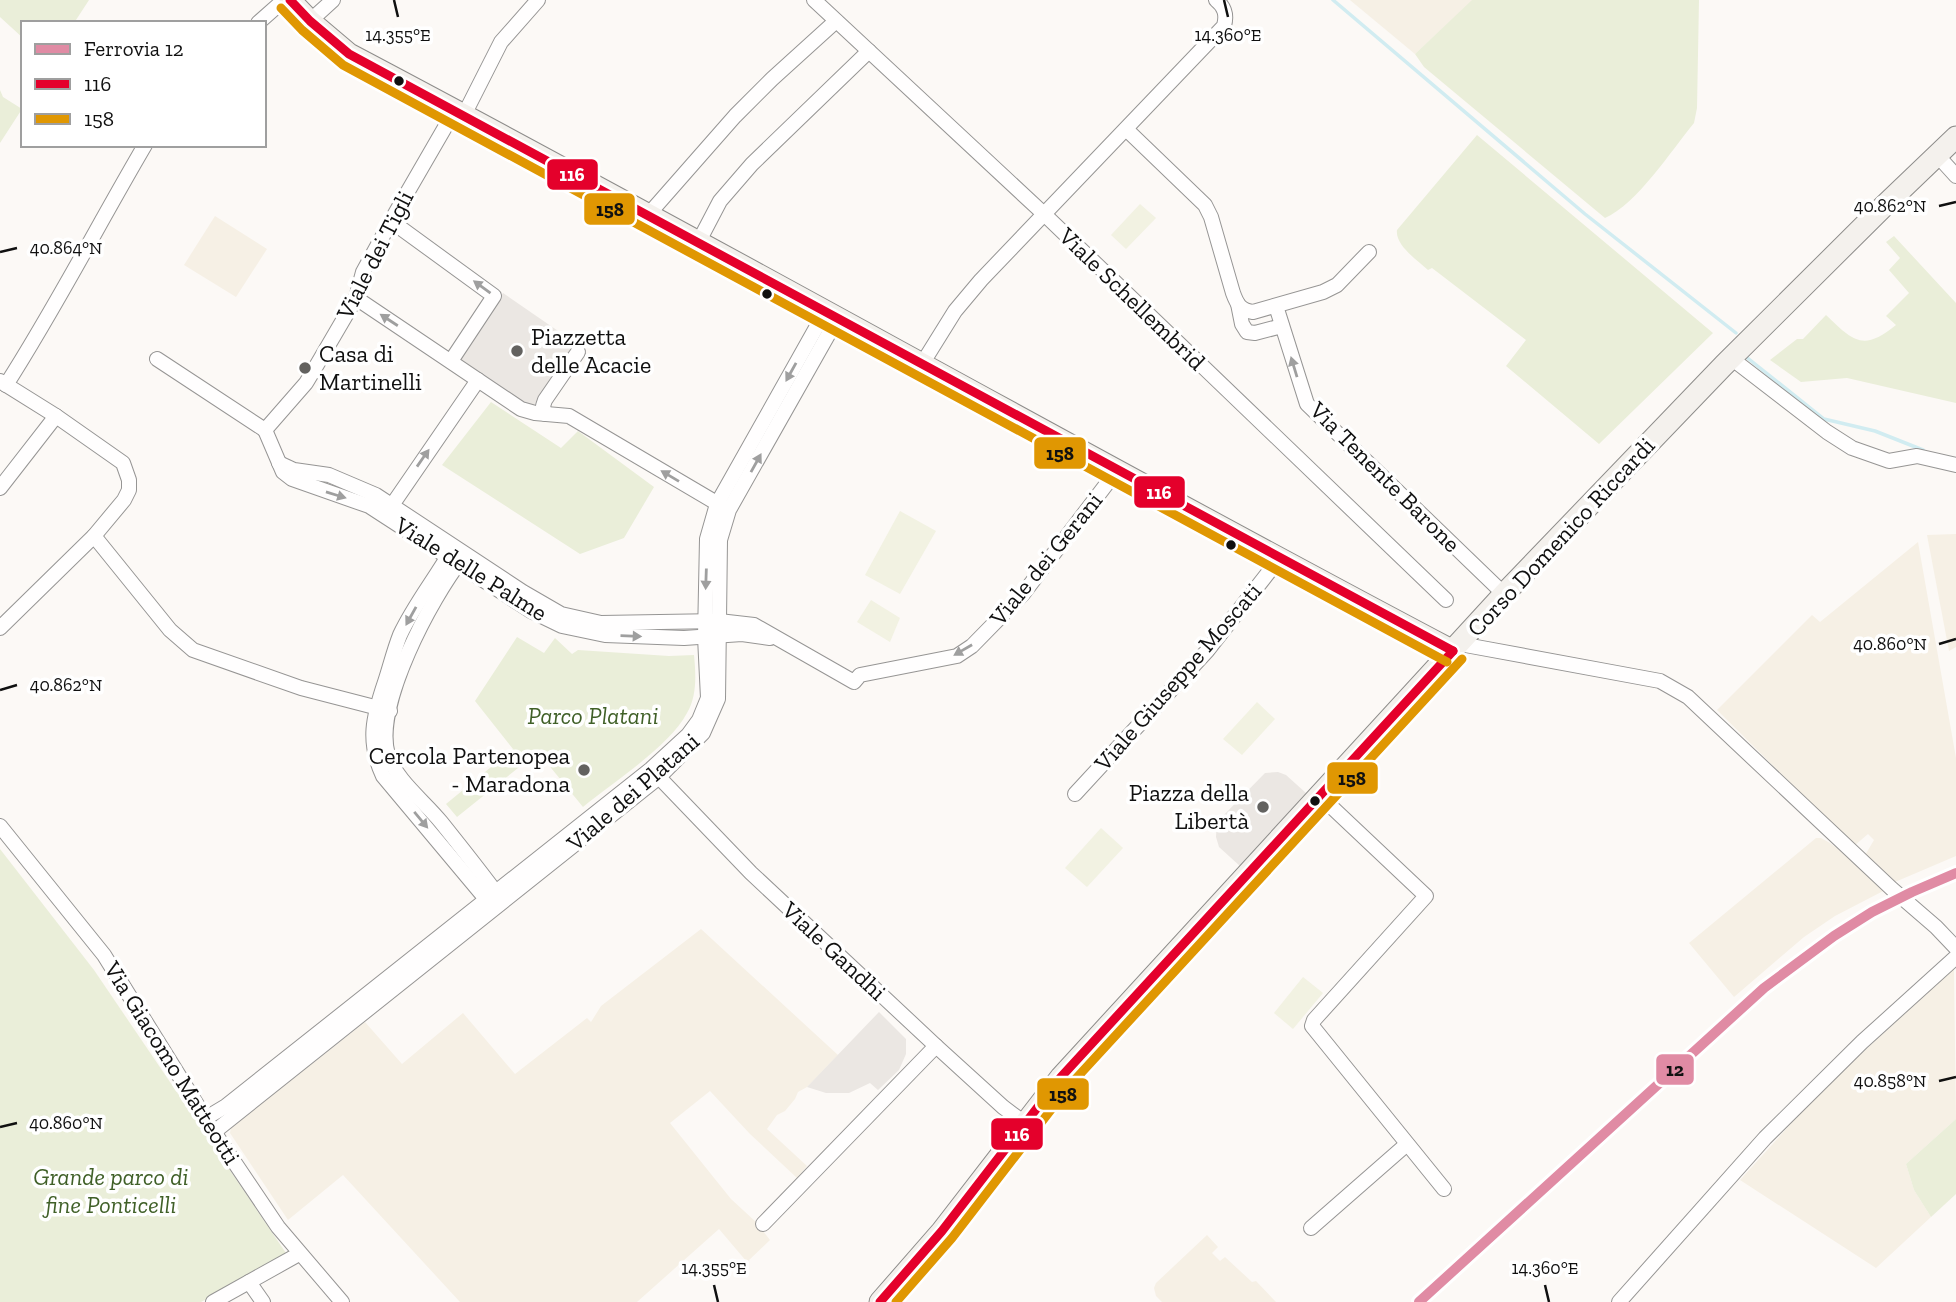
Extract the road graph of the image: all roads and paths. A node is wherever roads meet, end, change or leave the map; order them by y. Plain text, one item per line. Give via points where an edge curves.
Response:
1 (284, 0) edge
2 (290, 0) edge
3 (333, 0) edge
4 (538, 0) edge
5 (814, 0) edge
6 (1216, 0) edge
7 (310, 20) junction
8 (260, 21) edge
9 (836, 21) junction
10 (869, 51) junction
11 (459, 113) junction
12 (1126, 129) junction
13 (1956, 137) edge
14 (144, 147) edge
15 (1937, 155) junction
16 (1956, 176) edge
17 (648, 215) junction
18 (1044, 215) junction
19 (391, 221) junction
20 (698, 243) junction
21 (1369, 252) dead end
22 (356, 298) junction
23 (1238, 304) junction
24 (1276, 306) junction
25 (831, 316) junction
26 (1282, 326) junction
27 (578, 352) dead end
28 (1731, 358) junction
29 (157, 359) dead end
30 (452, 361) junction
31 (922, 364) junction
32 (478, 380) junction
33 (3, 383) edge
34 (545, 414) junction
35 (56, 416) junction
36 (265, 430) junction
37 (1956, 465) edge
38 (1118, 469) junction
39 (0, 488) edge
40 (723, 507) junction
41 (388, 510) junction
42 (94, 536) junction
43 (456, 556) junction
44 (1279, 559) junction
45 (1504, 594) junction
46 (1447, 600) dead end
47 (0, 628) edge
48 (712, 629) junction
49 (1456, 648) junction
50 (383, 708) junction
51 (654, 774) junction
52 (1075, 794) dead end
53 (1320, 796) junction
54 (0, 826) edge
55 (494, 899) junction
56 (1956, 948) edge
57 (1956, 957) edge
58 (936, 1046) junction
59 (206, 1118) junction
60 (1026, 1124) junction
61 (214, 1132) junction
62 (1407, 1144) junction
63 (1444, 1189) dead end
64 (763, 1224) dead end
65 (1311, 1228) dead end
66 (299, 1254) junction
67 (249, 1282) junction
68 (213, 1302) edge
69 (263, 1302) edge
70 (342, 1302) edge
71 (880, 1302) edge
72 (1619, 1302) edge

1 - 8 street
2 - 7 main road
3 - 7 street
4 - 11 street, Viale dei Tigli via 501,43
5 - 9 street, Viale Schellembrid
6 - 12 street via 1227,17 1224,26
7 - 11 main road via 349,54
9 - 10 street, Viale Schellembrid
9 - 17 street via 735,116
10 - 18 street, Viale Schellembrid
10 - 20 street via 752,164 720,201
11 - 17 main road
11 - 19 street, Viale dei Tigli
12 - 18 street
12 - 23 street via 1205,205
13 - 15 main road, Corso Domenico Riccardi
14 - 33 street via 39,334
15 - 16 street
15 - 28 main road, Corso Domenico Riccardi
17 - 20 main road
18 - 31 street via 967,296
18 - 46 street, Viale Schellembrid
19 - 22 street, Viale dei Tigli via 363,272
30 -> 19 street via 494,296
20 - 25 main road
21 - 24 street via 1337,285
30 -> 22 street
22 - 36 street, Viale dei Tigli via 306,383
23 - 24 street via 1253,312
23 - 26 street via 1247,332
24 - 26 street, Via Tenente Barone
25 - 31 main road
25 - 40 street, Viale dei Platani
45 -> 26 street, Via Tenente Barone via 1307,404
27 - 34 street via 545,400
28 - 37 street via 1852,447 1889,461 1917,456
28 - 45 main road, Corso Domenico Riccardi
29 - 36 street
30 - 32 street
31 - 38 main road
32 - 34 street via 521,409
41 -> 32 street
33 - 35 street
40 -> 34 street via 569,416
35 - 39 street
35 - 42 street via 118,458 129,480 124,500
36 - 41 street, Viale delle Palme via 283,472 302,484
38 - 44 main road
38 -> 48 street, Viale dei Gerani via 1023,594 957,656 860,675 855,682 781,640
40 - 48 street, Viale dei Platani via 707,539
41 - 43 street, Viale delle Palme
42 - 47 street
42 - 50 street via 170,630 192,650 302,688
43 - 48 street, Viale delle Palme via 561,614 601,623
43 - 50 street via 400,636
44 - 49 main road
44 - 52 street, Viale Giuseppe Moscati via 1207,651
45 - 49 main road, Corso Domenico Riccardi
48 - 51 street, Viale dei Platani via 708,698 699,720
49 - 53 main road, Corso Domenico Riccardi
49 - 56 street via 1660,681 1688,697
50 - 55 street via 372,743 383,776
51 - 55 street, Viale dei Platani
51 - 58 street, Viale Gandhi via 751,873
53 - 60 main road, Corso Domenico Riccardi via 1062,1077
53 - 62 street via 1426,896 1312,1026
54 - 59 street, Via Giacomo Matteotti via 104,955
55 - 59 street, Viale dei Platani
55 - 61 street, Viale dei Platani
57 - 72 street via 1765,1138
58 - 60 street, Viale Gandhi
58 - 64 street
59 - 61 street, Via Giacomo Matteotti
60 - 71 main road, Corso Domenico Riccardi
61 - 66 street, Via Giacomo Matteotti
62 - 63 street
62 - 65 street
66 - 67 street
66 - 70 street, Via Giacomo Matteotti
67 - 68 street
67 - 69 street

